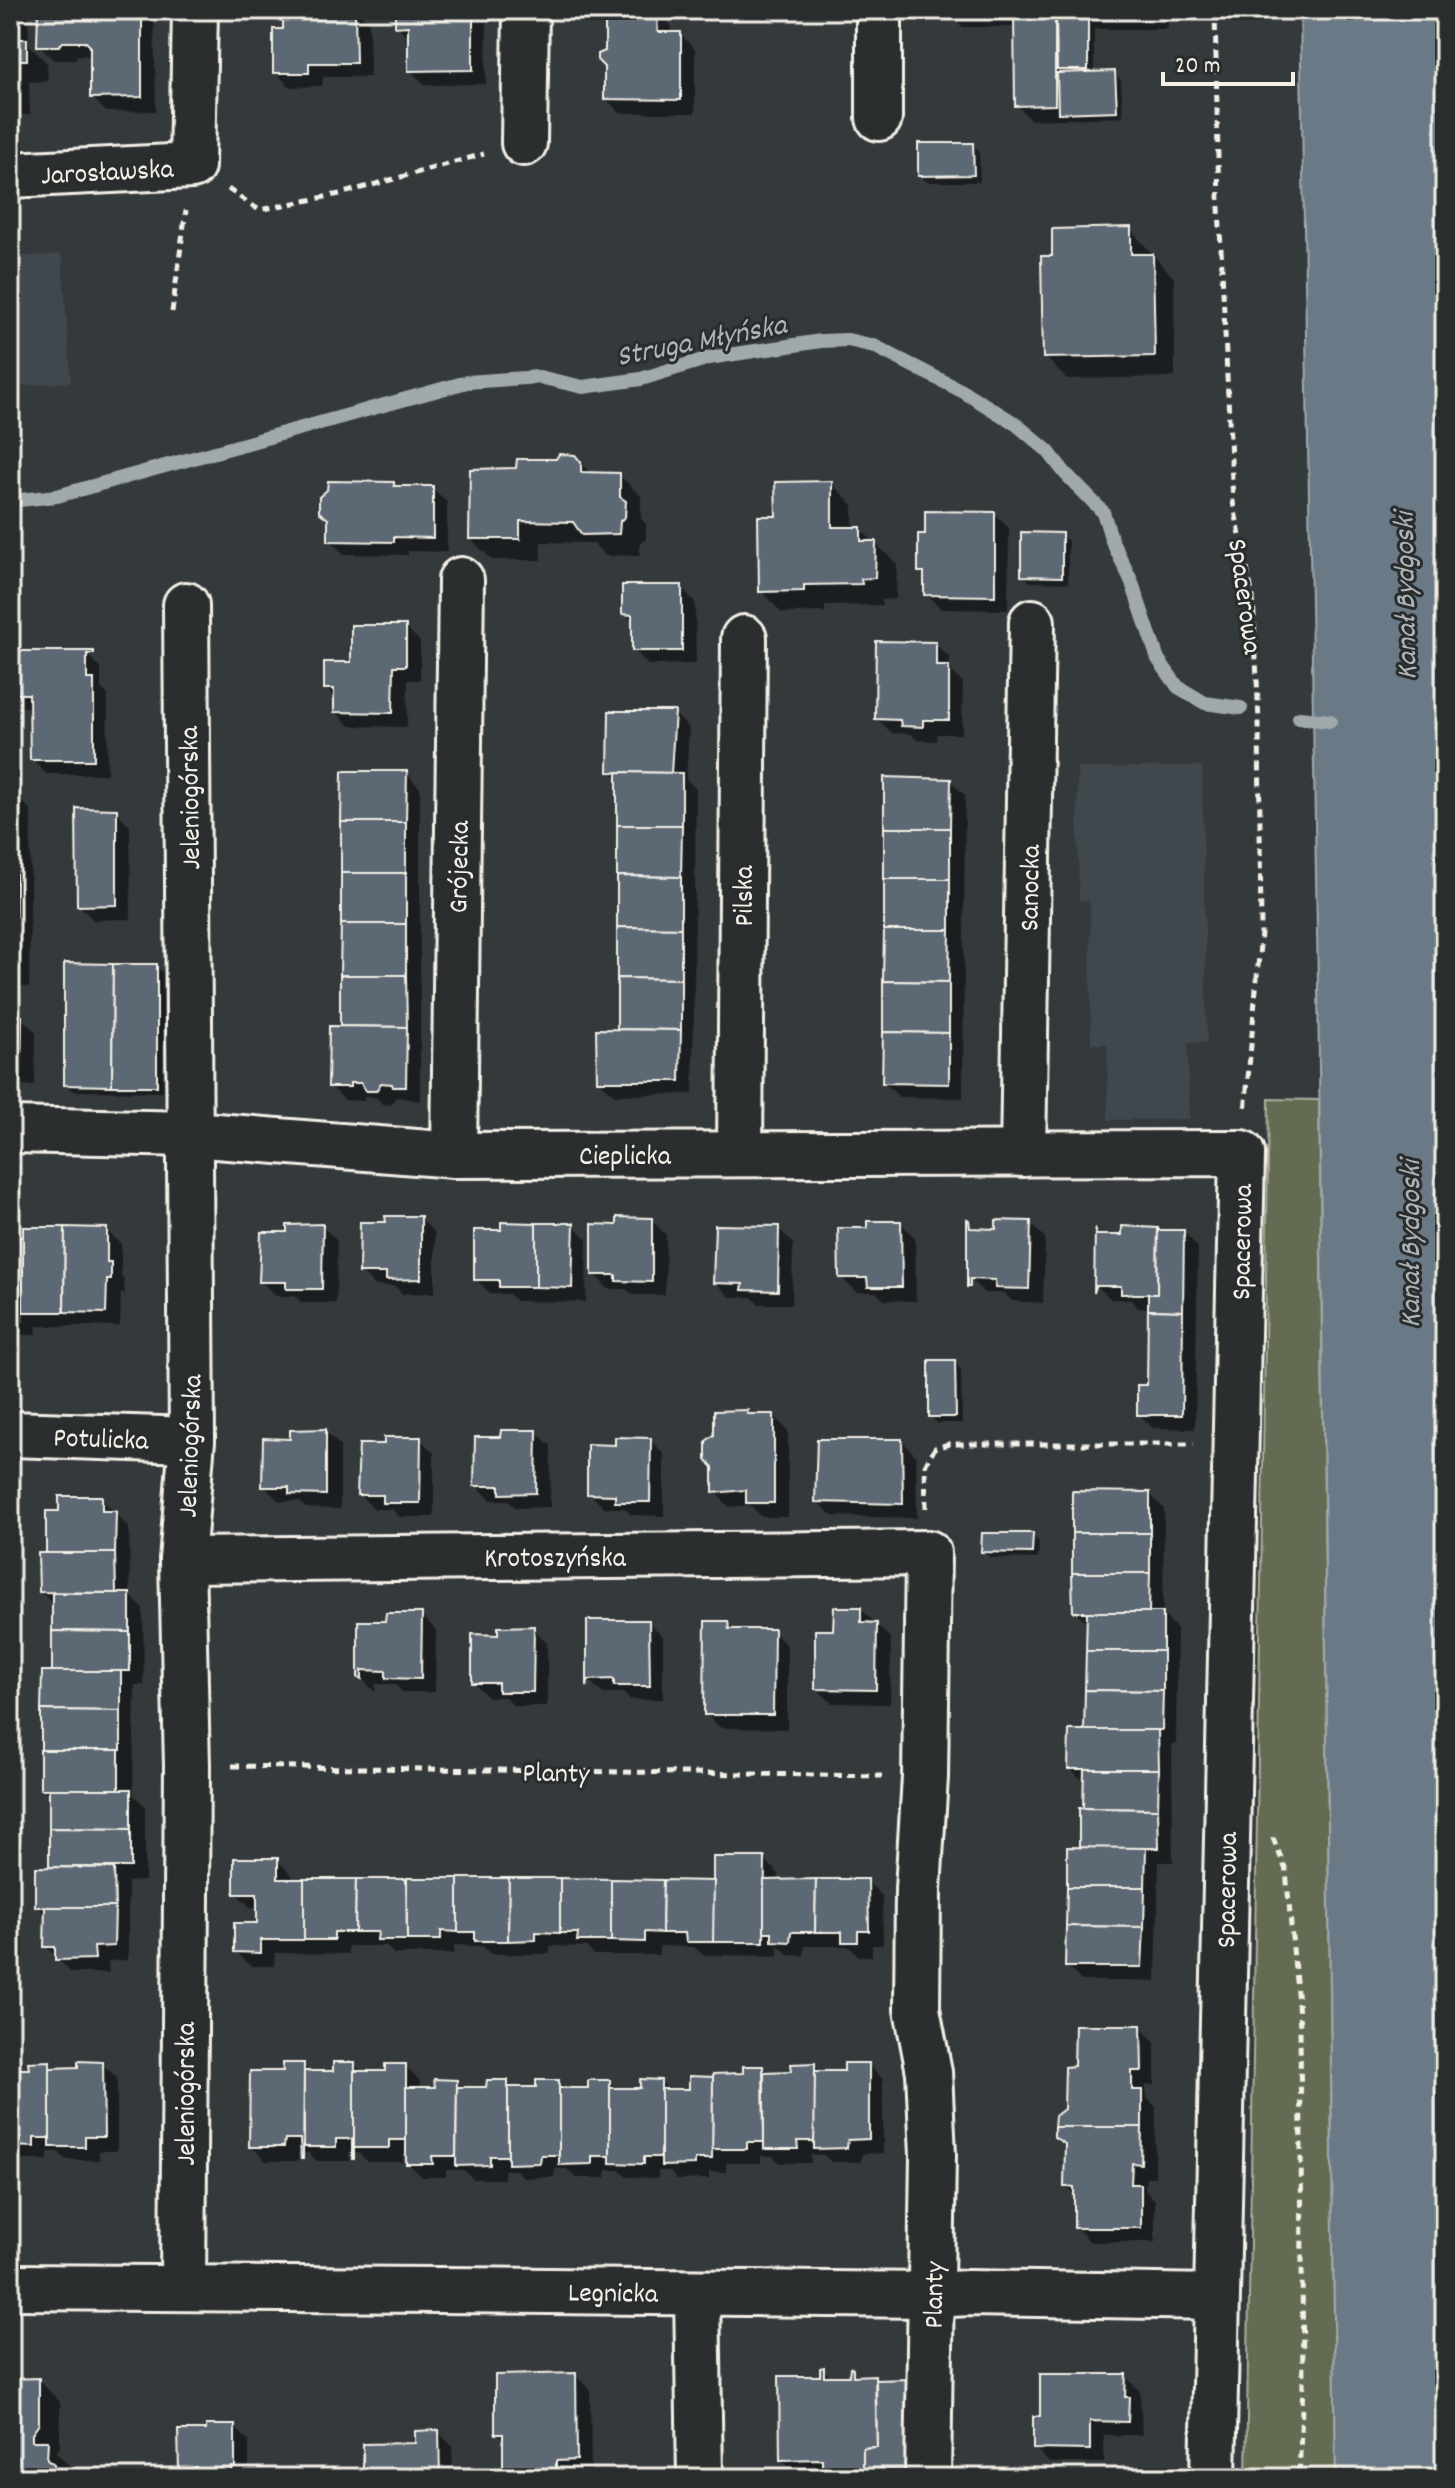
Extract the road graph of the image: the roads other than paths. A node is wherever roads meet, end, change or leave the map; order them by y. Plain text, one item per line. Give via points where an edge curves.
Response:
1 (195, 10) edge
2 (526, 10) edge
3 (879, 10) edge
4 (879, 118) dead end
5 (524, 143) road end
6 (10, 175) edge
7 (461, 580) dead end
8 (186, 605) dead end
9 (1032, 622) dead end
10 (744, 638) dead end
11 (10, 1130) edge
12 (191, 1134) junction
13 (1242, 1153) joint
14 (740, 1154) junction
15 (1023, 1154) junction
16 (454, 1155) junction
17 (10, 1434) edge
18 (192, 1440) junction
19 (928, 1553) joint
20 (182, 1560) junction
21 (10, 2287) edge
22 (183, 2287) junction
23 (697, 2293) junction
24 (932, 2295) junction
25 (1216, 2297) junction
26 (700, 2478) edge
27 (928, 2478) edge
28 (1213, 2478) edge

1 - 6 street, Jarosławska via 192,166
2 - 5 street
3 - 4 street
7 - 16 street, Grójecka
8 - 12 street, Jeleniogórska
9 - 15 street, Sanocka
10 - 14 street, Pilska
11 - 12 street, Cieplicka
12 - 16 street, Cieplicka
12 - 18 street, Jeleniogórska
13 - 15 street, Cieplicka
13 - 25 street, Spacerowa
14 - 15 street, Cieplicka
14 - 16 street, Cieplicka
17 - 18 street, Potulicka
18 - 20 street, Jeleniogórska
19 - 20 street, Krotoszyńska
19 - 24 street, Planty via 917,2009 929,2072
20 - 22 street, Jeleniogórska via 187,1766
21 - 22 street, Legnicka
22 - 23 street, Legnicka
23 - 24 street, Legnicka
23 - 26 street
24 - 25 street, Legnicka
24 - 27 street, Planty
25 - 28 street, Spacerowa

